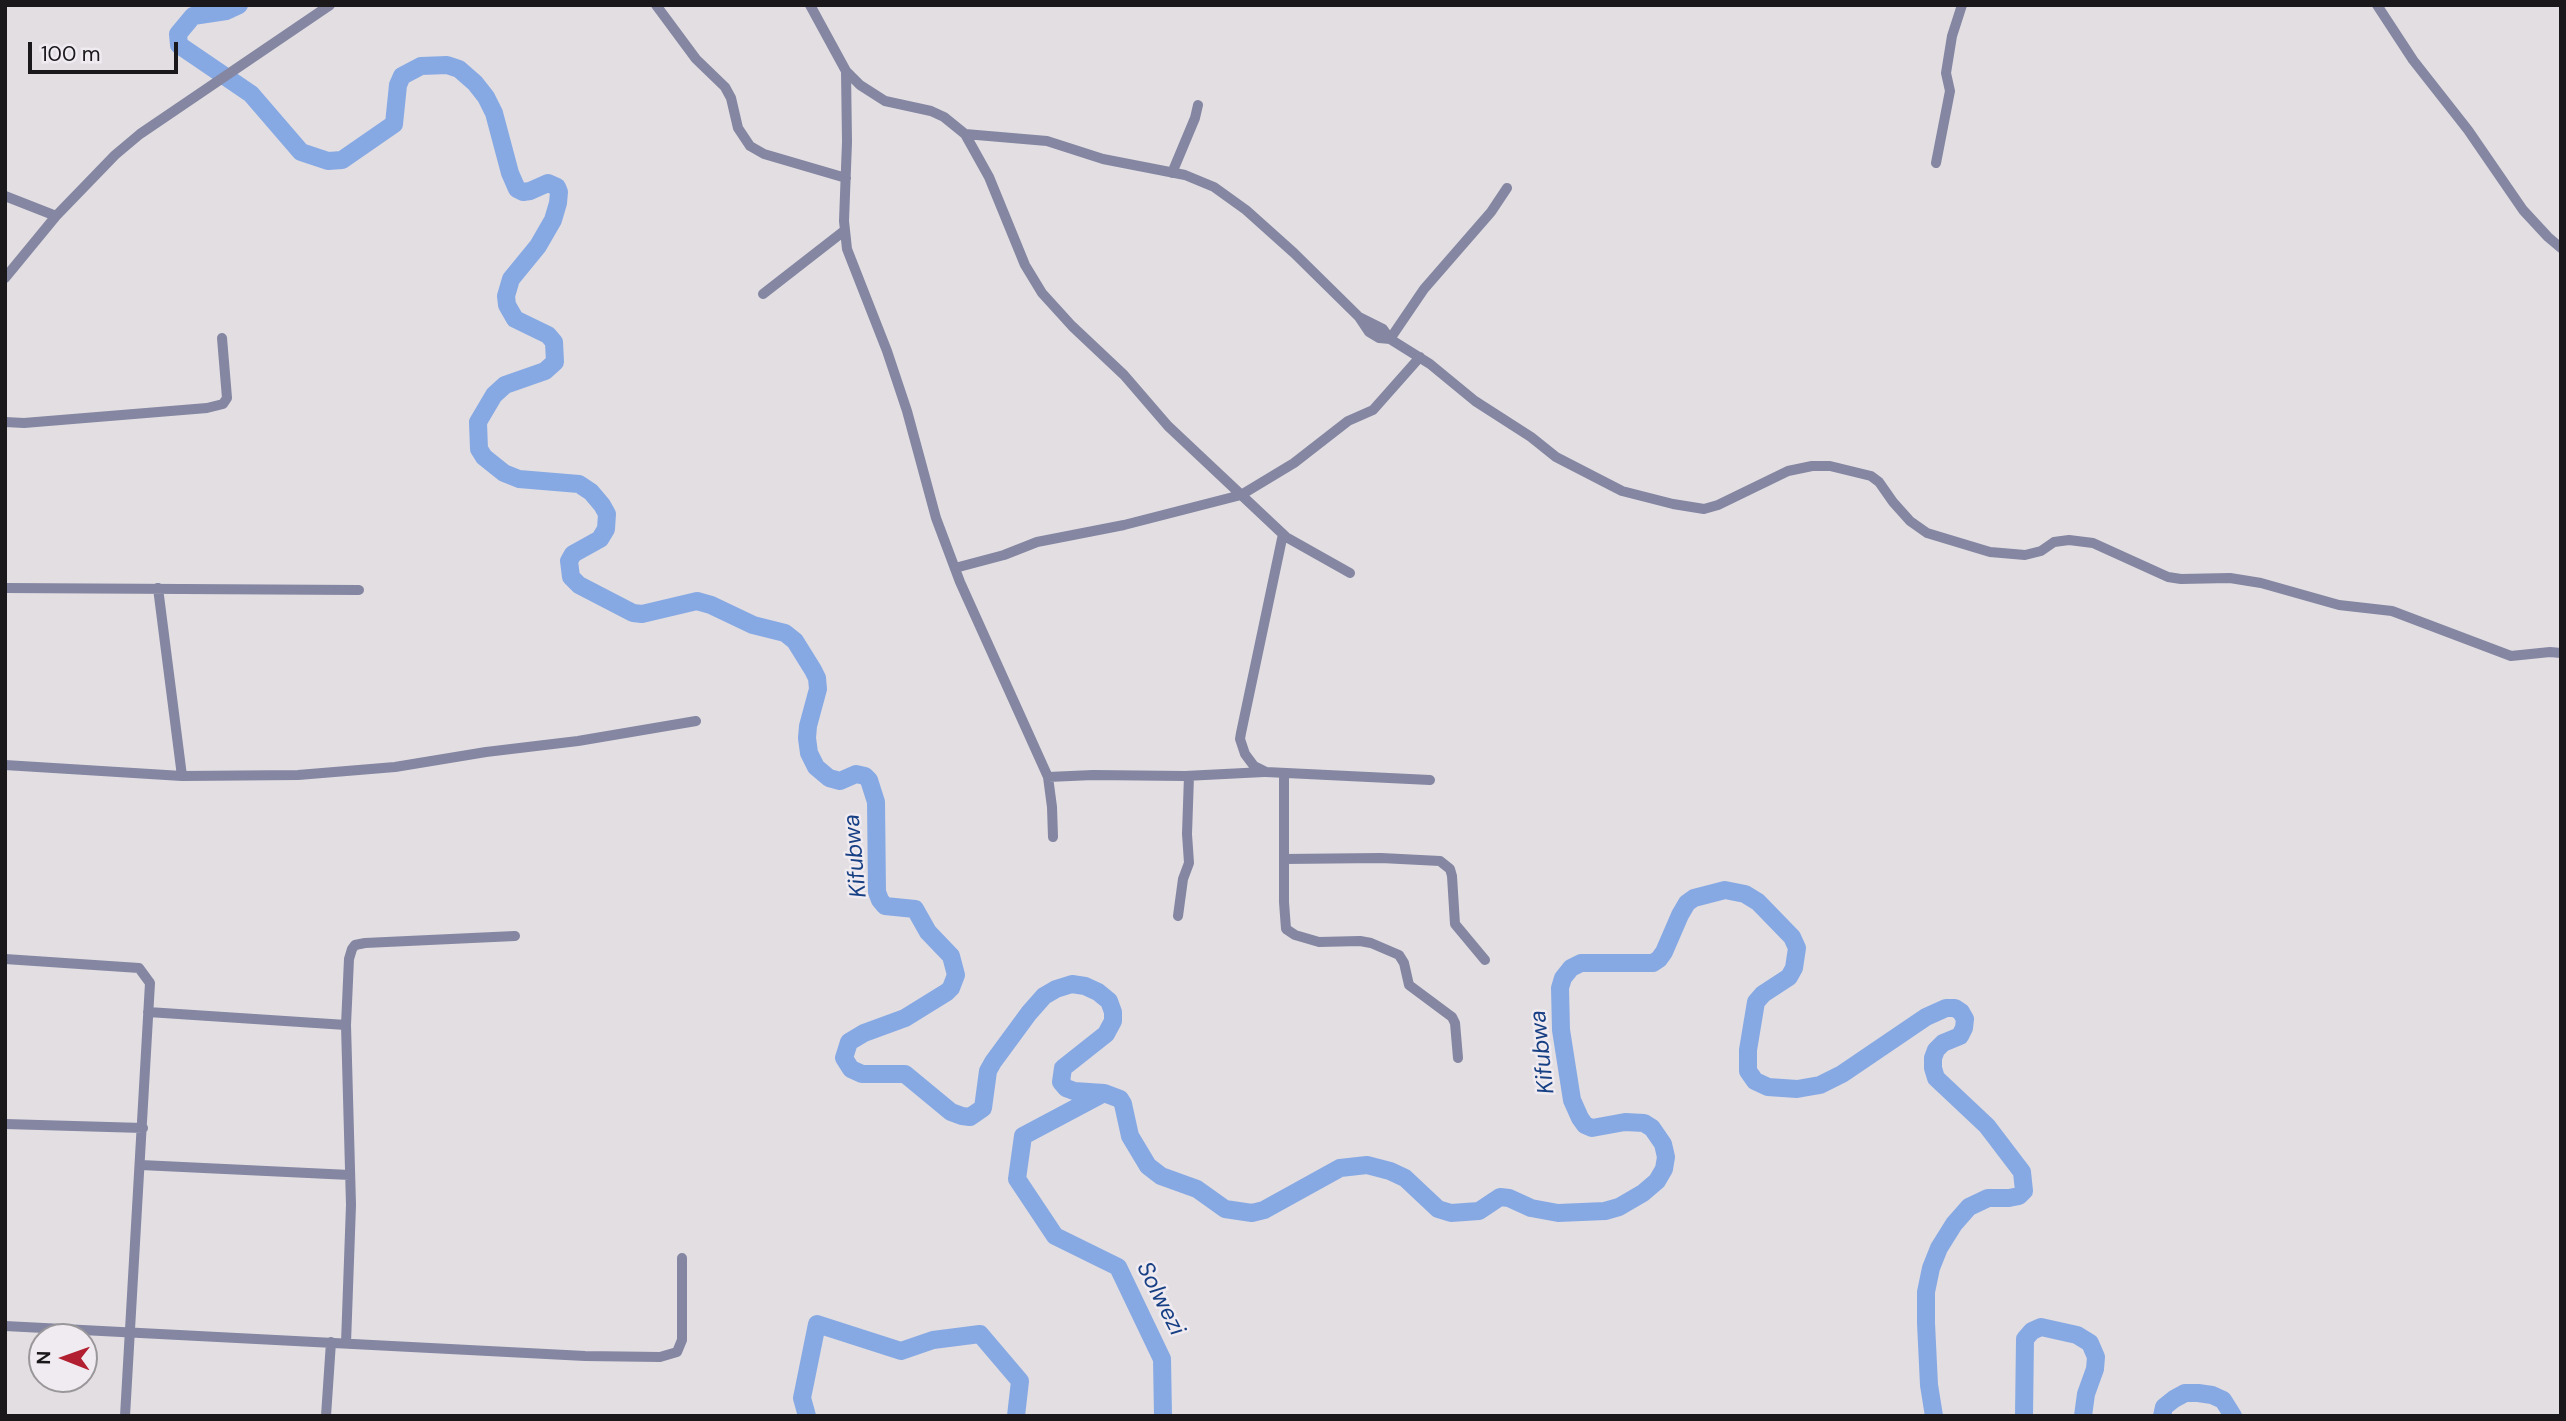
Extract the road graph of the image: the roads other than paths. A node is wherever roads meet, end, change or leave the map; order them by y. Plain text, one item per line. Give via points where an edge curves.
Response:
1 (330, 5) edge
2 (656, 5) edge
3 (810, 5) edge
4 (1962, 5) edge
5 (2377, 5) edge
6 (846, 72) junction
7 (1198, 104) dead end
8 (965, 134) junction
9 (1936, 163) dead end
10 (1172, 173) junction
11 (846, 178) junction
12 (1507, 188) dead end
13 (5, 196) edge
14 (56, 216) junction
15 (844, 231) junction
16 (2561, 248) edge
17 (5, 278) edge
18 (763, 294) dead end
19 (222, 338) dead end
20 (1390, 339) junction
21 (1420, 357) junction
22 (5, 422) edge
23 (1241, 495) junction
24 (1283, 534) junction
25 (955, 568) junction
26 (1350, 573) dead end
27 (5, 588) edge
28 (158, 589) junction
29 (359, 590) dead end
30 (2561, 653) edge
31 (696, 721) dead end
32 (5, 765) edge
33 (1266, 772) junction
34 (1284, 773) junction
35 (182, 776) junction
36 (1189, 776) junction
37 (1048, 778) junction
38 (1430, 780) dead end
39 (1052, 837) dead end
40 (1284, 859) junction
41 (1178, 916) dead end
42 (515, 936) dead end
43 (5, 959) edge
44 (1485, 960) dead end
45 (148, 1012) junction
46 (346, 1025) junction
47 (1458, 1058) dead end
48 (5, 1124) edge
49 (143, 1128) junction
50 (141, 1165) junction
51 (350, 1175) junction
52 (682, 1258) dead end
53 (5, 1326) edge
54 (131, 1331) junction
55 (331, 1342) junction
56 (346, 1343) junction
57 (125, 1416) edge
58 (326, 1416) edge

1 - 14 street via 131,141
2 - 11 street via 696,59 725,87 738,128 750,146
3 - 6 street
4 - 9 street via 1952,36 1946,73 1950,91
5 - 16 street via 2523,210
6 - 8 street via 876,97 931,111
6 - 11 street
7 - 10 street
8 - 10 street via 1047,141 1103,159
8 - 23 street via 1042,293 1168,426
10 - 20 street via 1225,193 1359,317 1383,329
11 - 15 street
12 - 20 street via 1424,289
13 - 14 street
14 - 17 street
15 - 18 street
15 - 25 street via 907,411 936,518
19 - 22 street via 223,404
20 - 21 street
21 - 23 street via 1373,410 1348,421 1294,463
21 - 30 street via 1556,457 1626,492 1704,509 1788,471 1830,466 1871,476 1910,521 1927,533 1990,552 2025,555 2054,542 2093,543 2168,577 2230,578 2339,605 2392,611 2511,656
23 - 24 street
23 - 25 street via 1037,542
24 - 26 street
24 - 33 street via 1240,739 1254,766
25 - 37 street
27 - 28 street
28 - 29 street
28 - 35 street
31 - 35 street via 395,767 298,775
32 - 35 street
33 - 34 street
33 - 36 street
34 - 38 street
34 - 40 street
36 - 37 street
36 - 41 street via 1189,863
37 - 39 street
40 - 44 street via 1440,861 1452,876 1455,924
40 - 47 street via 1286,929 1329,943 1371,943 1399,955 1409,985 1452,1017
42 - 46 street via 355,945 349,958
43 - 45 street via 138,968 150,983
45 - 46 street
45 - 49 street
46 - 51 street
48 - 49 street
49 - 50 street
50 - 51 street
50 - 54 street
51 - 56 street
52 - 56 street via 682,1340 677,1352 660,1357
53 - 54 street
54 - 55 street
54 - 57 street
55 - 56 street
55 - 58 street

